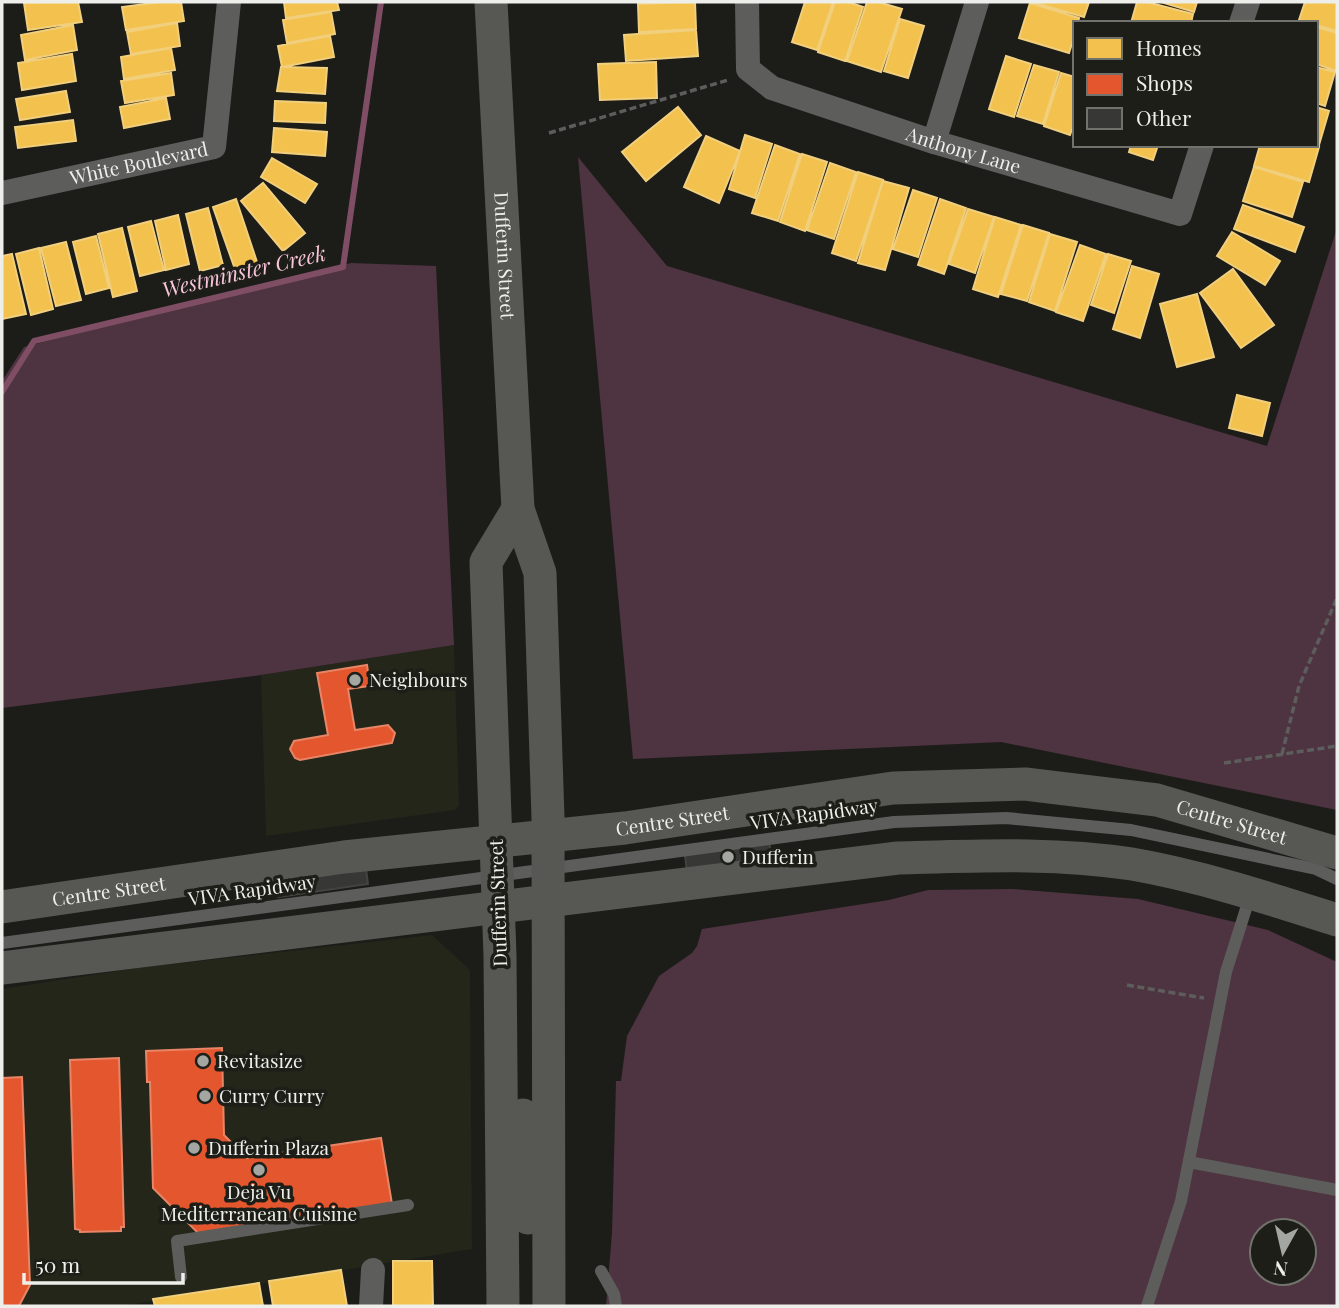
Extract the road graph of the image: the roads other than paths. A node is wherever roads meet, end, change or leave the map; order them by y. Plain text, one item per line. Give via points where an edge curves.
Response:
1 (229, 2) edge
2 (491, 2) edge
3 (747, 2) edge
4 (977, 2) edge
5 (1248, 2) edge
6 (1242, 21) edge
7 (934, 142) junction
8 (1201, 147) edge
9 (2, 193) edge
10 (518, 509) junction
11 (496, 842) junction
12 (428, 849) junction
13 (1337, 853) edge
14 (548, 869) junction
15 (1337, 878) edge
16 (1251, 892) junction
17 (503, 896) junction
18 (2, 907) edge
19 (1337, 920) edge
20 (2, 943) edge
21 (2, 968) edge
22 (1189, 1162) junction
23 (1337, 1190) edge
24 (408, 1205) dead end
25 (373, 1270) dead end
26 (601, 1271) dead end
27 (181, 1277) dead end
28 (371, 1306) edge
29 (503, 1306) edge
30 (533, 1306) edge
31 (550, 1306) edge
32 (616, 1306) edge
33 (1147, 1306) edge

1 - 9 street, White Boulevard via 214,147
2 - 10 main road, Dufferin Street
3 - 7 street, Anthony Lane via 748,69 772,88
4 - 7 street
5 - 6 street
7 - 8 street, Anthony Lane via 1180,214
10 - 11 main road, Dufferin Street via 486,562
10 - 14 main road, Dufferin Street via 540,573
11 - 12 main road, Centre Street
11 - 14 main road, Centre Street
11 - 17 main road, Dufferin Street
12 - 17 main road via 481,861
12 - 18 main road, Centre Street
13 - 14 main road, Centre Street via 1157,800 1025,785 893,788
14 - 15 lane, VIVA Rapidway via 894,822 1006,818 1131,830 1316,869
14 - 16 main road, Centre Street via 1025,855 1132,864
14 - 17 main road, Centre Street
14 - 31 main road, Dufferin Street
16 - 19 main road, Centre Street
16 - 22 lane via 1226,972
17 - 20 lane, VIVA Rapidway
17 - 21 main road, Centre Street
17 - 29 main road, Dufferin Street
17 - 30 main road via 519,964
22 - 23 lane
22 - 33 lane
24 - 27 lane via 177,1241
25 - 28 street
26 - 32 lane

